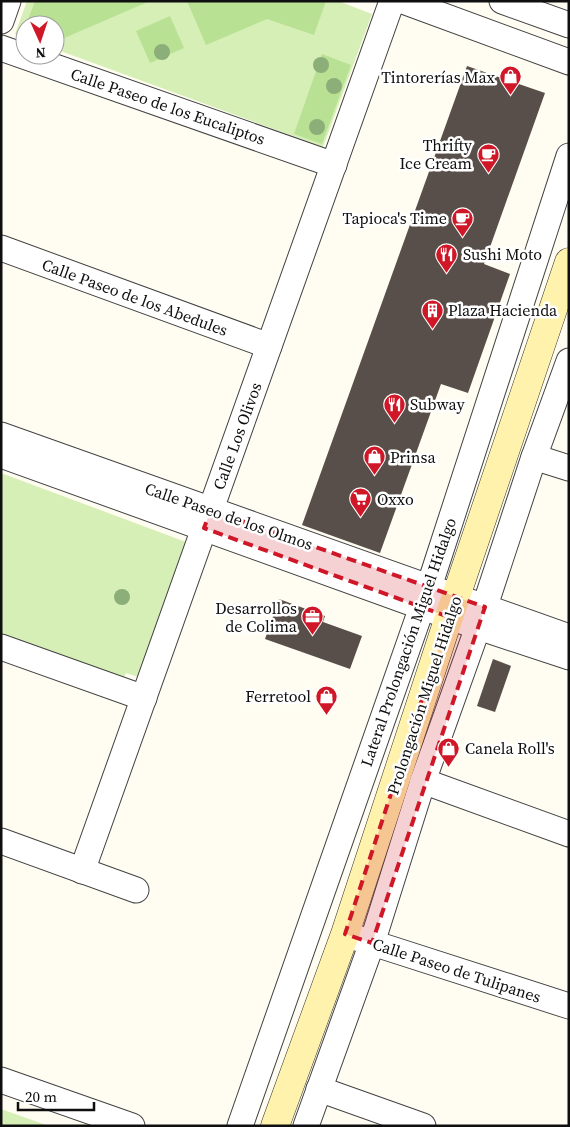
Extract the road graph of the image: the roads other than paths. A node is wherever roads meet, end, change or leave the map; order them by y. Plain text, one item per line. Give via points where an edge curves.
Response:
1 (8, 1) edge
2 (392, 1) edge
3 (403, 1) edge
4 (502, 1) edge
5 (1, 21) edge
6 (569, 25) edge
7 (1, 48) edge
8 (569, 62) edge
9 (569, 156) edge
10 (334, 165) junction
11 (1, 248) edge
12 (569, 262) edge
13 (269, 346) junction
14 (569, 361) edge
15 (1, 435) edge
16 (1, 455) edge
17 (534, 456) junction
18 (569, 468) edge
19 (208, 519) junction
20 (425, 597) junction
21 (453, 607) junction
22 (482, 617) junction
23 (569, 637) edge
24 (1, 647) edge
25 (569, 658) edge
26 (144, 698) junction
27 (424, 781) junction
28 (569, 834) edge
29 (1, 841) edge
30 (82, 871) junction
31 (136, 890) dead end
32 (346, 934) junction
33 (372, 943) junction
34 (569, 1006) edge
35 (1, 1080) edge
36 (319, 1089) junction
37 (132, 1126) edge
38 (240, 1126) edge
39 (275, 1126) edge
40 (306, 1126) edge
41 (423, 1126) edge

1 - 5 street
2 - 10 street, Calle Los Olivos
3 - 8 street
4 - 6 street
7 - 10 street, Calle Paseo de los Eucaliptos
9 - 20 street, Lateral Prolongación Miguel Hidalgo
10 - 13 street, Calle Los Olivos
11 - 13 street, Calle Paseo de los Abedules
12 - 21 main road, Prolongación Miguel Hidalgo
13 - 19 street, Calle Los Olivos
14 - 17 street
15 - 19 street, Calle Paseo de los Olmos
16 - 19 street, Calle Paseo de los Olmos
17 - 18 street
17 - 22 street
19 - 20 street, Calle Paseo de los Olmos
19 - 26 street, Calle Los Olivos
20 - 21 street, Calle Paseo de los Olmos
20 - 38 street, Lateral Prolongación Miguel Hidalgo
21 - 22 street, Calle Paseo de los Olmos
21 - 32 main road, Prolongación Miguel Hidalgo
22 - 23 street
22 - 25 street
22 - 27 street
24 - 26 street
26 - 30 street, Calle Los Olivos
27 - 28 street
27 - 33 street
29 - 30 street
30 - 31 street
32 - 33 street, Calle Paseo de Tulipanes
32 - 39 main road, Prolongación Miguel Hidalgo
33 - 34 street, Calle Paseo de Tulipanes
33 - 36 street
35 - 37 street
36 - 40 street
36 - 41 street

